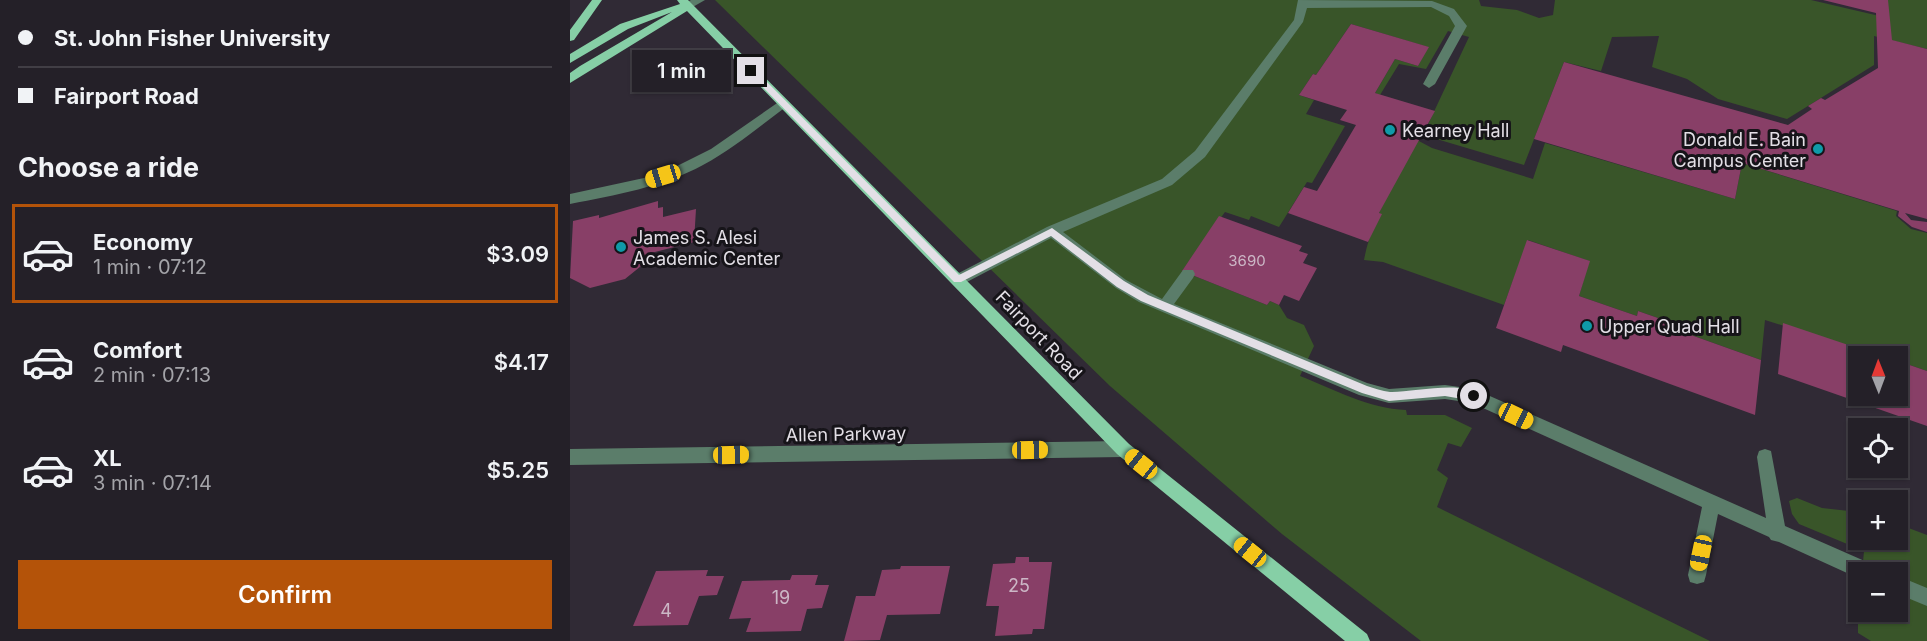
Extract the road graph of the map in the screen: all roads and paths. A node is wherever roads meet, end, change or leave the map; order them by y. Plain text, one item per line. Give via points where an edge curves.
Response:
1 (597, 0) edge
2 (700, 0) edge
3 (1303, 2) edge
4 (684, 3) edge
5 (570, 38) edge
6 (570, 59) edge
7 (570, 79) edge
8 (1429, 84) dead end
9 (783, 103) junction
10 (570, 199) edge
11 (1052, 231) junction
12 (1188, 274) dead end
13 (958, 280) junction
14 (1164, 307) junction
15 (1123, 449) junction
16 (570, 457) edge
17 (1765, 457) dead end
18 (1711, 504) junction
19 (1777, 534) junction
20 (1848, 564) edge
21 (1697, 575) dead end
22 (1908, 589) edge
23 (1927, 597) edge
24 (1360, 641) edge

1 - 5 main road
2 - 4 street
3 - 8 street via 1432,4 1449,9 1461,26
3 - 11 street via 1299,20 1200,154 1184,169 1138,196
4 - 6 main road via 657,11
4 - 7 main road via 666,23 586,66
4 - 9 main road, Fairport Road
9 - 10 street via 714,153 626,188
9 - 13 main road, Fairport Road
11 - 13 street
11 - 14 street via 1120,284
12 - 14 street
13 - 15 main road, Fairport Road
14 - 18 street via 1365,390 1389,396 1445,392 1474,396
15 - 16 street, Allen Parkway
15 - 24 main road, Fairport Road
17 - 19 street
18 - 19 street
18 - 21 street
19 - 20 street
22 - 23 street

